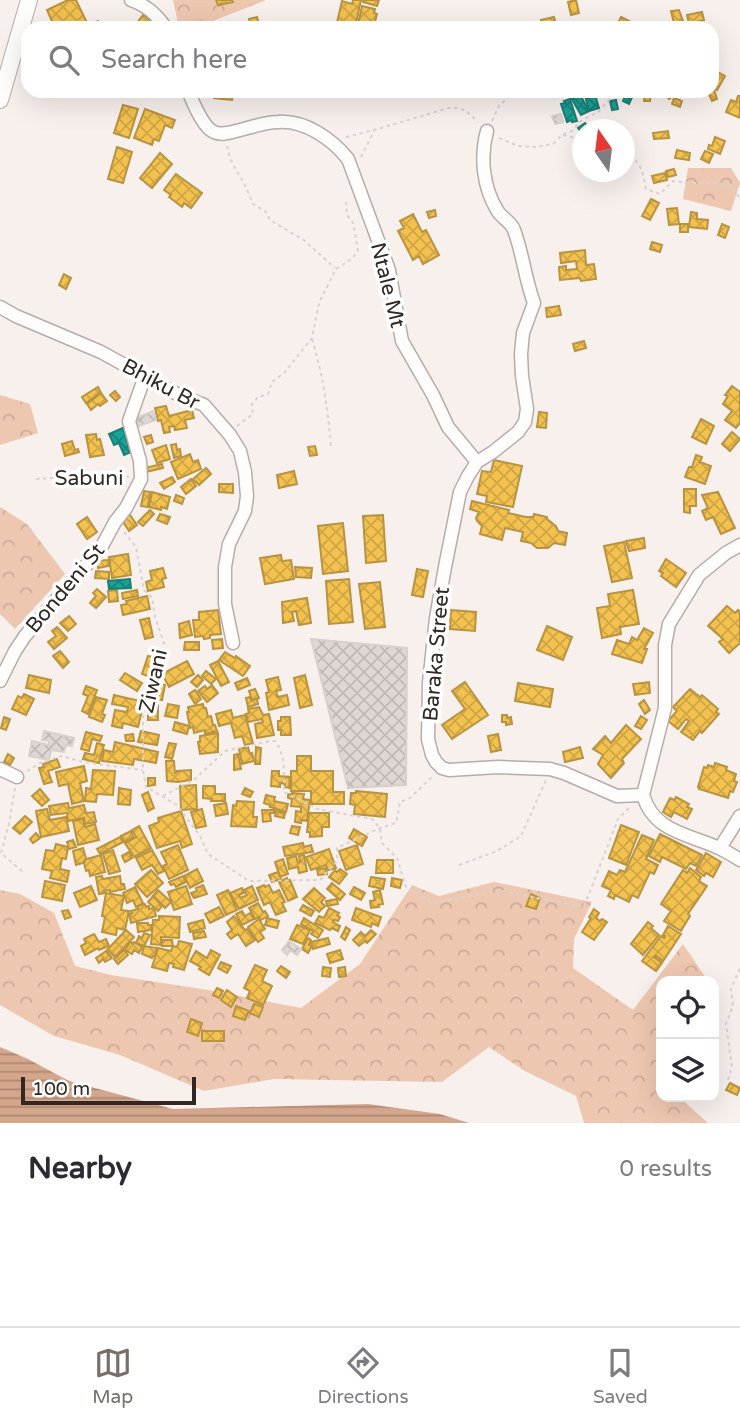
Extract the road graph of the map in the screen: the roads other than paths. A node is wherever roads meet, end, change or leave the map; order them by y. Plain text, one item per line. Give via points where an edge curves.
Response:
1 (29, 0) edge
2 (131, 0) edge
3 (23, 21) edge
4 (161, 21) edge
5 (21, 28) edge
6 (192, 98) edge
7 (0, 100) edge
8 (487, 131) road end
9 (0, 307) edge
10 (145, 376) junction
11 (477, 462) junction
12 (740, 545) edge
13 (233, 643) dead end
14 (0, 681) edge
15 (0, 769) edge
16 (17, 777) road end
17 (643, 795) junction
18 (740, 816) edge
19 (720, 848) junction
20 (740, 860) edge

1 - 3 street
2 - 4 street
5 - 7 street
6 - 11 street, Ntale Mt via 207,128 215,133 298,123 329,141 348,159 388,270 402,341 447,426
8 - 11 street via 483,158 491,200 498,214 513,225 534,303 521,354 525,422
9 - 10 street, Bhiku Br
10 - 13 street, Bhiku Br via 204,405 240,451 247,496 225,567 225,604
10 - 14 street, Bondeni St via 129,421 141,478 101,548 25,636
11 - 17 street, Baraka Street via 460,492 436,618 429,683 432,755 442,768 457,771 550,769 617,796
12 - 17 street via 699,575 669,624 665,708
15 - 16 street
17 - 19 street via 646,807 666,826
18 - 19 street
19 - 20 street

